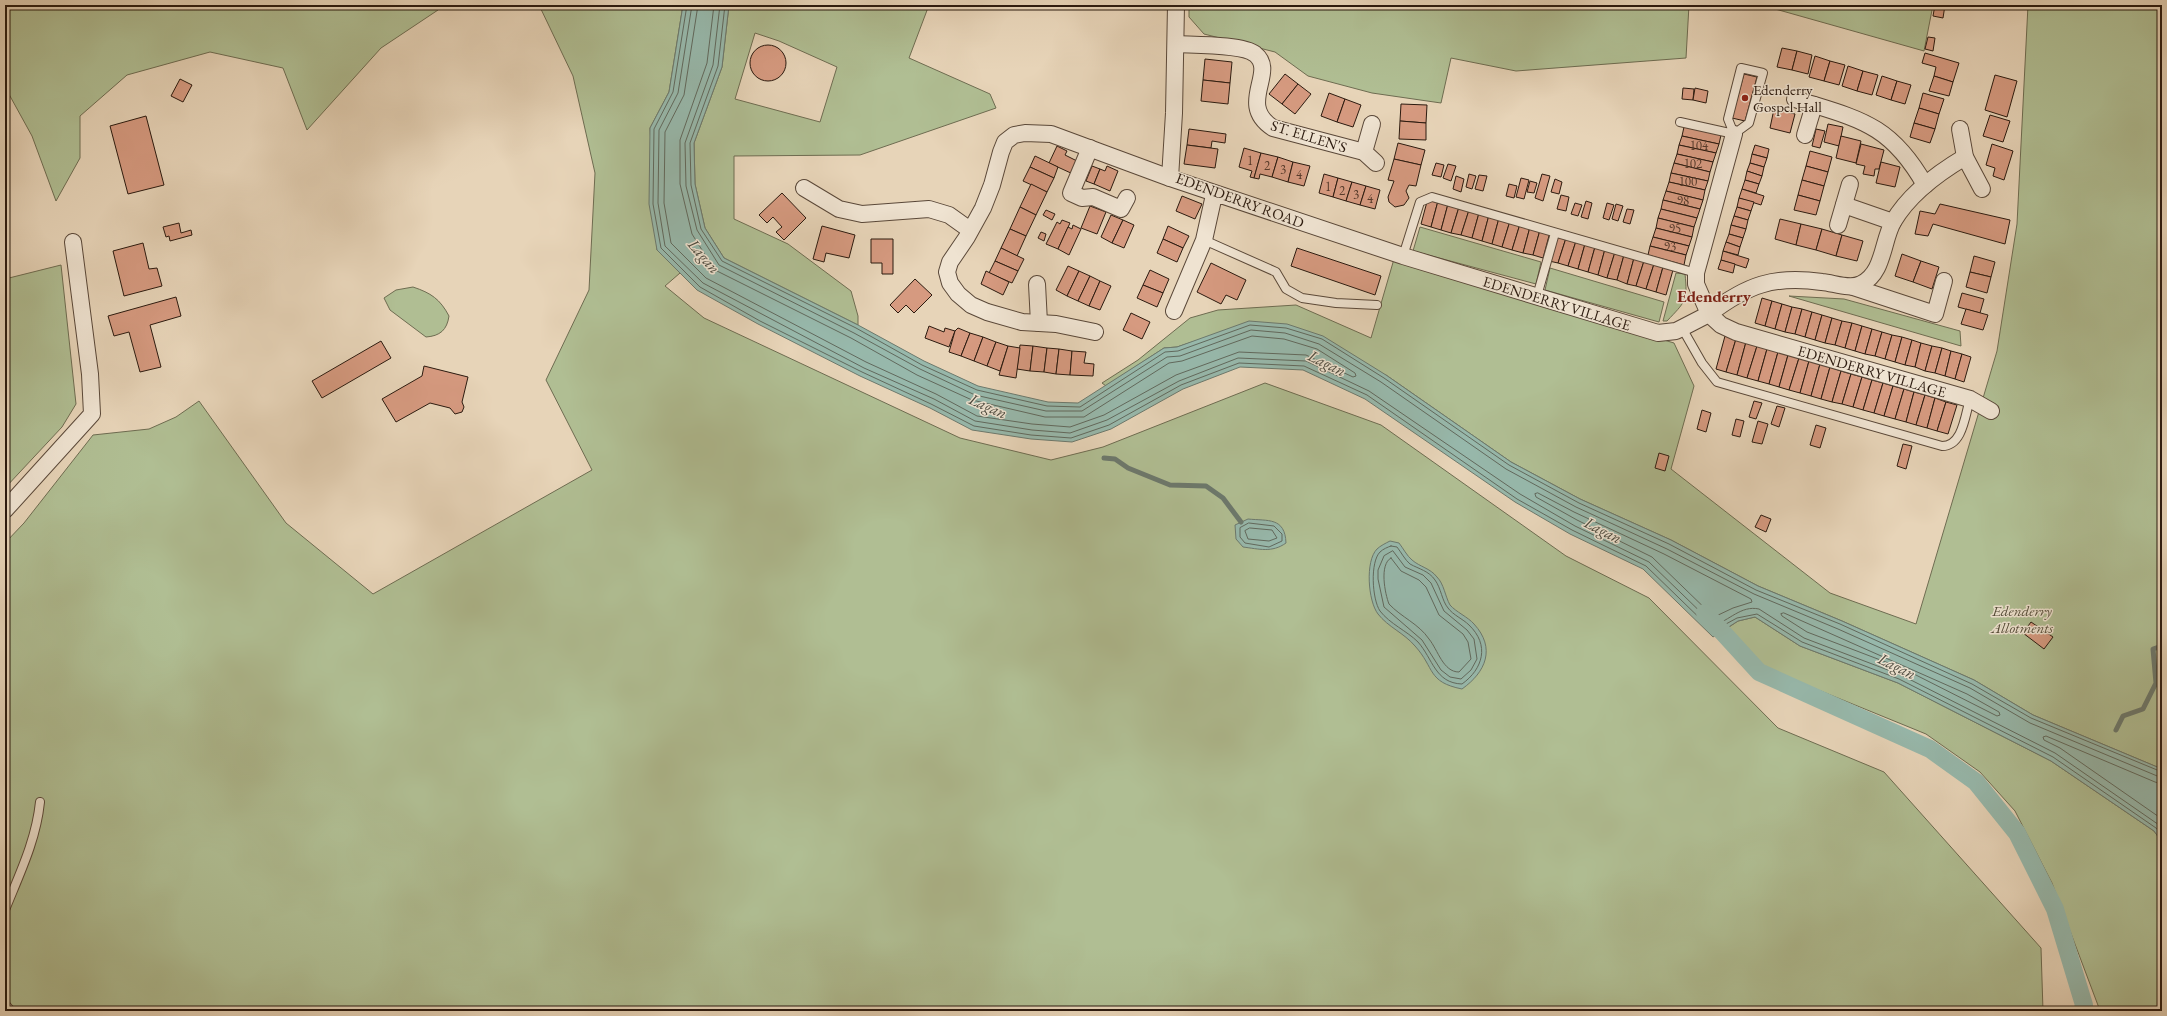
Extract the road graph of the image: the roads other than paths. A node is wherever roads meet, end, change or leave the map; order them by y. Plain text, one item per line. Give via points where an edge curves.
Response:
1 (1176, 5) edge
2 (1176, 44) junction
3 (1795, 99) dead end
4 (1814, 105) junction
5 (1680, 122) dead end
6 (1372, 124) dead end
7 (1960, 129) dead end
8 (1734, 134) junction
9 (1805, 135) dead end
10 (1090, 148) junction
11 (1364, 152) junction
12 (1965, 157) junction
13 (1376, 163) dead end
14 (1170, 178) junction
15 (1850, 184) dead end
16 (1925, 185) junction
17 (804, 188) dead end
18 (1982, 189) dead end
19 (1222, 196) junction
20 (1127, 198) dead end
21 (1844, 205) junction
22 (1894, 222) junction
23 (1838, 225) dead end
24 (970, 230) junction
25 (1555, 233) junction
26 (1204, 240) junction
27 (74, 242) dead end
28 (1403, 256) junction
29 (1696, 273) junction
30 (1944, 281) dead end
31 (1037, 284) dead end
32 (1853, 287) junction
33 (1537, 296) junction
34 (1377, 305) dead end
35 (1174, 311) dead end
36 (1709, 314) junction
37 (1039, 323) junction
38 (1682, 328) junction
39 (1095, 332) dead end
40 (1970, 399) junction
41 (1991, 411) dead end
42 (5, 510) edge
43 (40, 802) dead end
44 (5, 910) edge
45 (5, 1004) edge
46 (11, 1011) edge

1 - 2 street, EDENDERRY ROAD
2 - 11 street, ST. ELLEN'S via 1241,48 1254,53 1260,60 1262,69 1256,98 1257,107 1265,123 1273,128
2 - 14 street, EDENDERRY ROAD
3 - 4 street
4 - 9 street
4 - 16 street via 1865,122 1880,130 1904,152
5 - 8 lane
6 - 11 street, ST. ELLEN'S
7 - 12 street
8 - 8 lane via 1728,119 1741,68 1763,73 1750,123
8 - 29 street, EDENDERRY VILLAGE
10 - 14 street
10 - 20 street via 1071,193 1082,198 1093,197 1121,209
10 - 24 street via 1051,134 1014,135 1005,142 992,186
11 - 13 street, ST. ELLEN'S
12 - 16 street
12 - 18 street
14 - 19 street, EDENDERRY ROAD
15 - 21 street
16 - 22 street
17 - 24 street via 839,209 862,214 928,209 949,215
19 - 26 street via 1214,195
19 - 28 street, EDENDERRY ROAD
21 - 22 street
21 - 23 street
22 - 32 street via 1874,274
24 - 37 street via 950,262 947,272 954,289 971,305 988,312 1022,322
25 - 28 lane via 1432,197 1420,202
25 - 29 lane
25 - 33 lane
26 - 34 lane via 1276,272 1286,290 1302,298
26 - 35 street
27 - 42 street via 90,374 92,414
28 - 33 street, EDENDERRY VILLAGE
29 - 36 street, EDENDERRY VILLAGE via 1696,284
30 - 32 street via 1935,314
31 - 37 street
32 - 36 street via 1810,280 1782,280 1760,284 1746,289
33 - 38 street, EDENDERRY VILLAGE via 1658,333
36 - 38 street, EDENDERRY VILLAGE
36 - 40 street, EDENDERRY VILLAGE via 1721,325 1754,338
37 - 39 street
38 - 40 lane via 1702,363 1717,382 1942,446 1949,446 1959,436
40 - 41 street, EDENDERRY VILLAGE
43 - 44 lane via 38,821 25,863
45 - 46 lane

